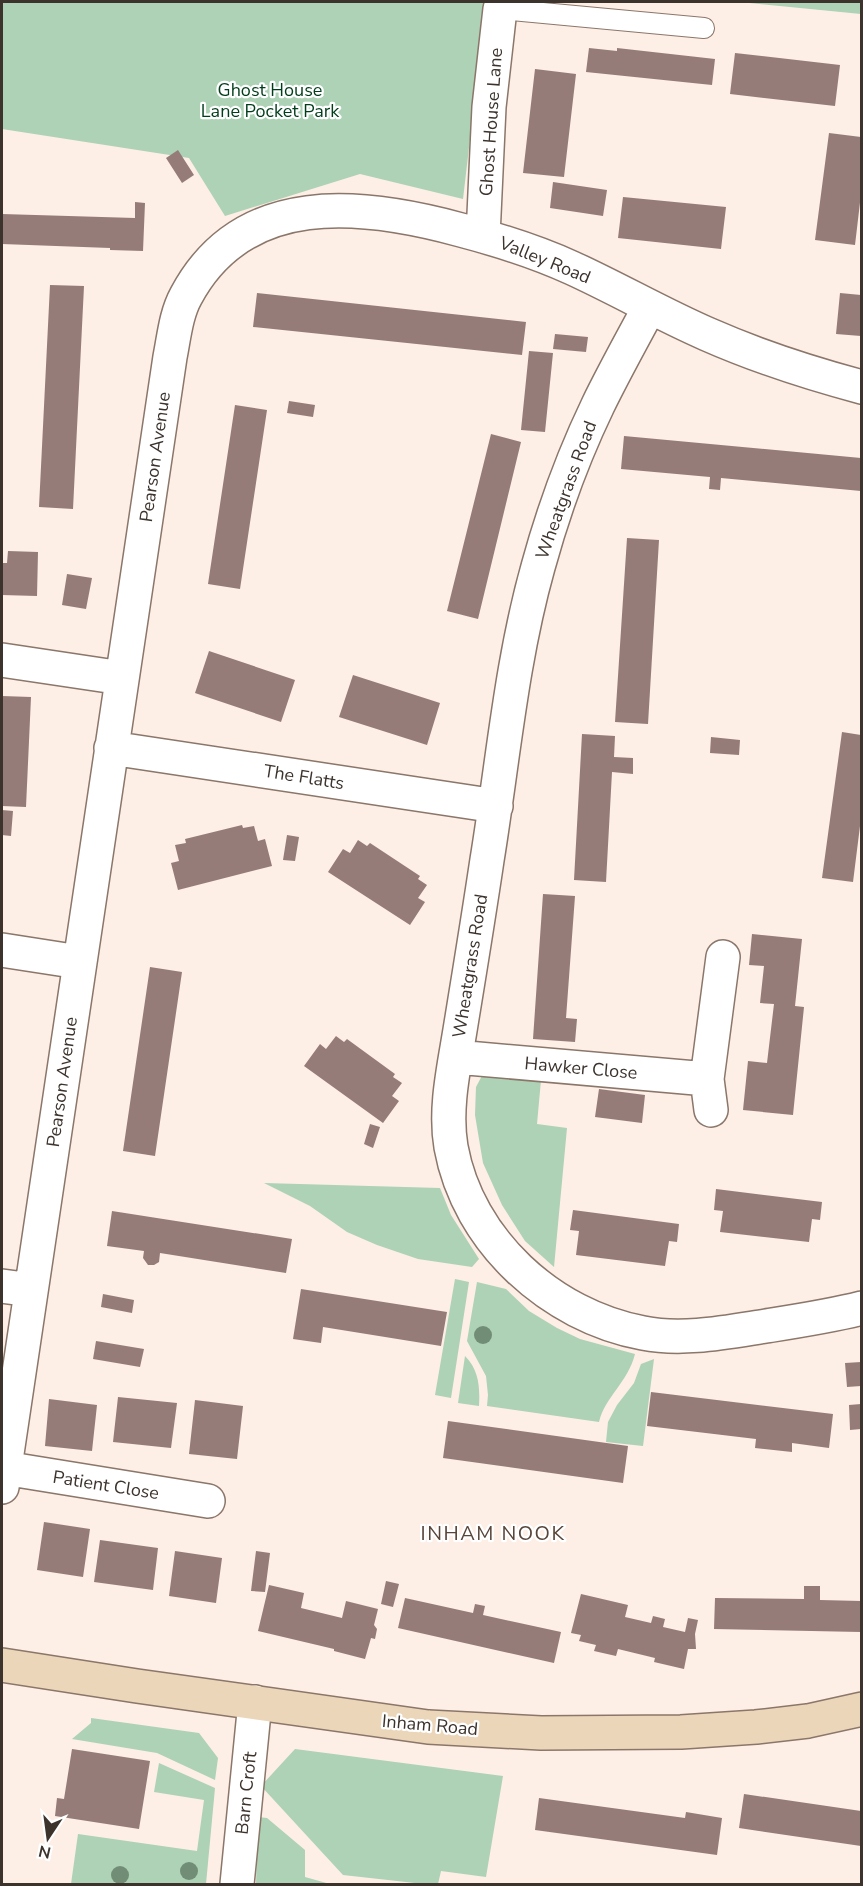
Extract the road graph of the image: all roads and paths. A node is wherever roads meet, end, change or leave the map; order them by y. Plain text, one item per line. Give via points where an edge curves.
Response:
1 (500, 9) joint
2 (704, 28) dead end
3 (483, 236) junction
4 (220, 250) joint
5 (649, 308) junction
6 (861, 387) edge
7 (2, 660) edge
8 (122, 678) junction
9 (111, 748) junction
10 (496, 806) junction
11 (2, 950) edge
12 (723, 957) dead end
13 (79, 962) junction
14 (456, 1058) junction
15 (16, 1288) edge
16 (861, 1308) edge
17 (3, 1477) edge
18 (207, 1501) dead end
19 (2, 1665) edge
20 (255, 1702) junction
21 (861, 1709) edge
22 (237, 1884) edge

1 - 2 lane
1 - 3 street, Ghost House Lane via 489,107
3 - 4 street, Valley Road via 409,217 327,210 283,217 253,228
3 - 5 street, Valley Road via 571,268
4 - 8 street, Pearson Avenue via 195,281 178,314
5 - 6 street, Valley Road via 755,353
5 - 10 street, Wheatgrass Road via 572,463 538,567 517,658
7 - 8 street
8 - 9 street, Pearson Avenue
9 - 10 street, The Flatts
9 - 13 street, Pearson Avenue
10 - 14 street, Wheatgrass Road
11 - 13 street
12 - 14 street, Hawker Close via 709,1094
13 - 15 street, Pearson Avenue
14 - 16 street, Wheatgrass Road via 450,1109 451,1145 460,1182 483,1227 510,1262 573,1309 643,1333 690,1336
15 - 17 street, Pearson Avenue
17 - 18 street, Patient Close
19 - 20 street, Inham Road
20 - 21 street, Inham Road via 428,1727 541,1733 756,1727
20 - 22 street, Barn Croft

